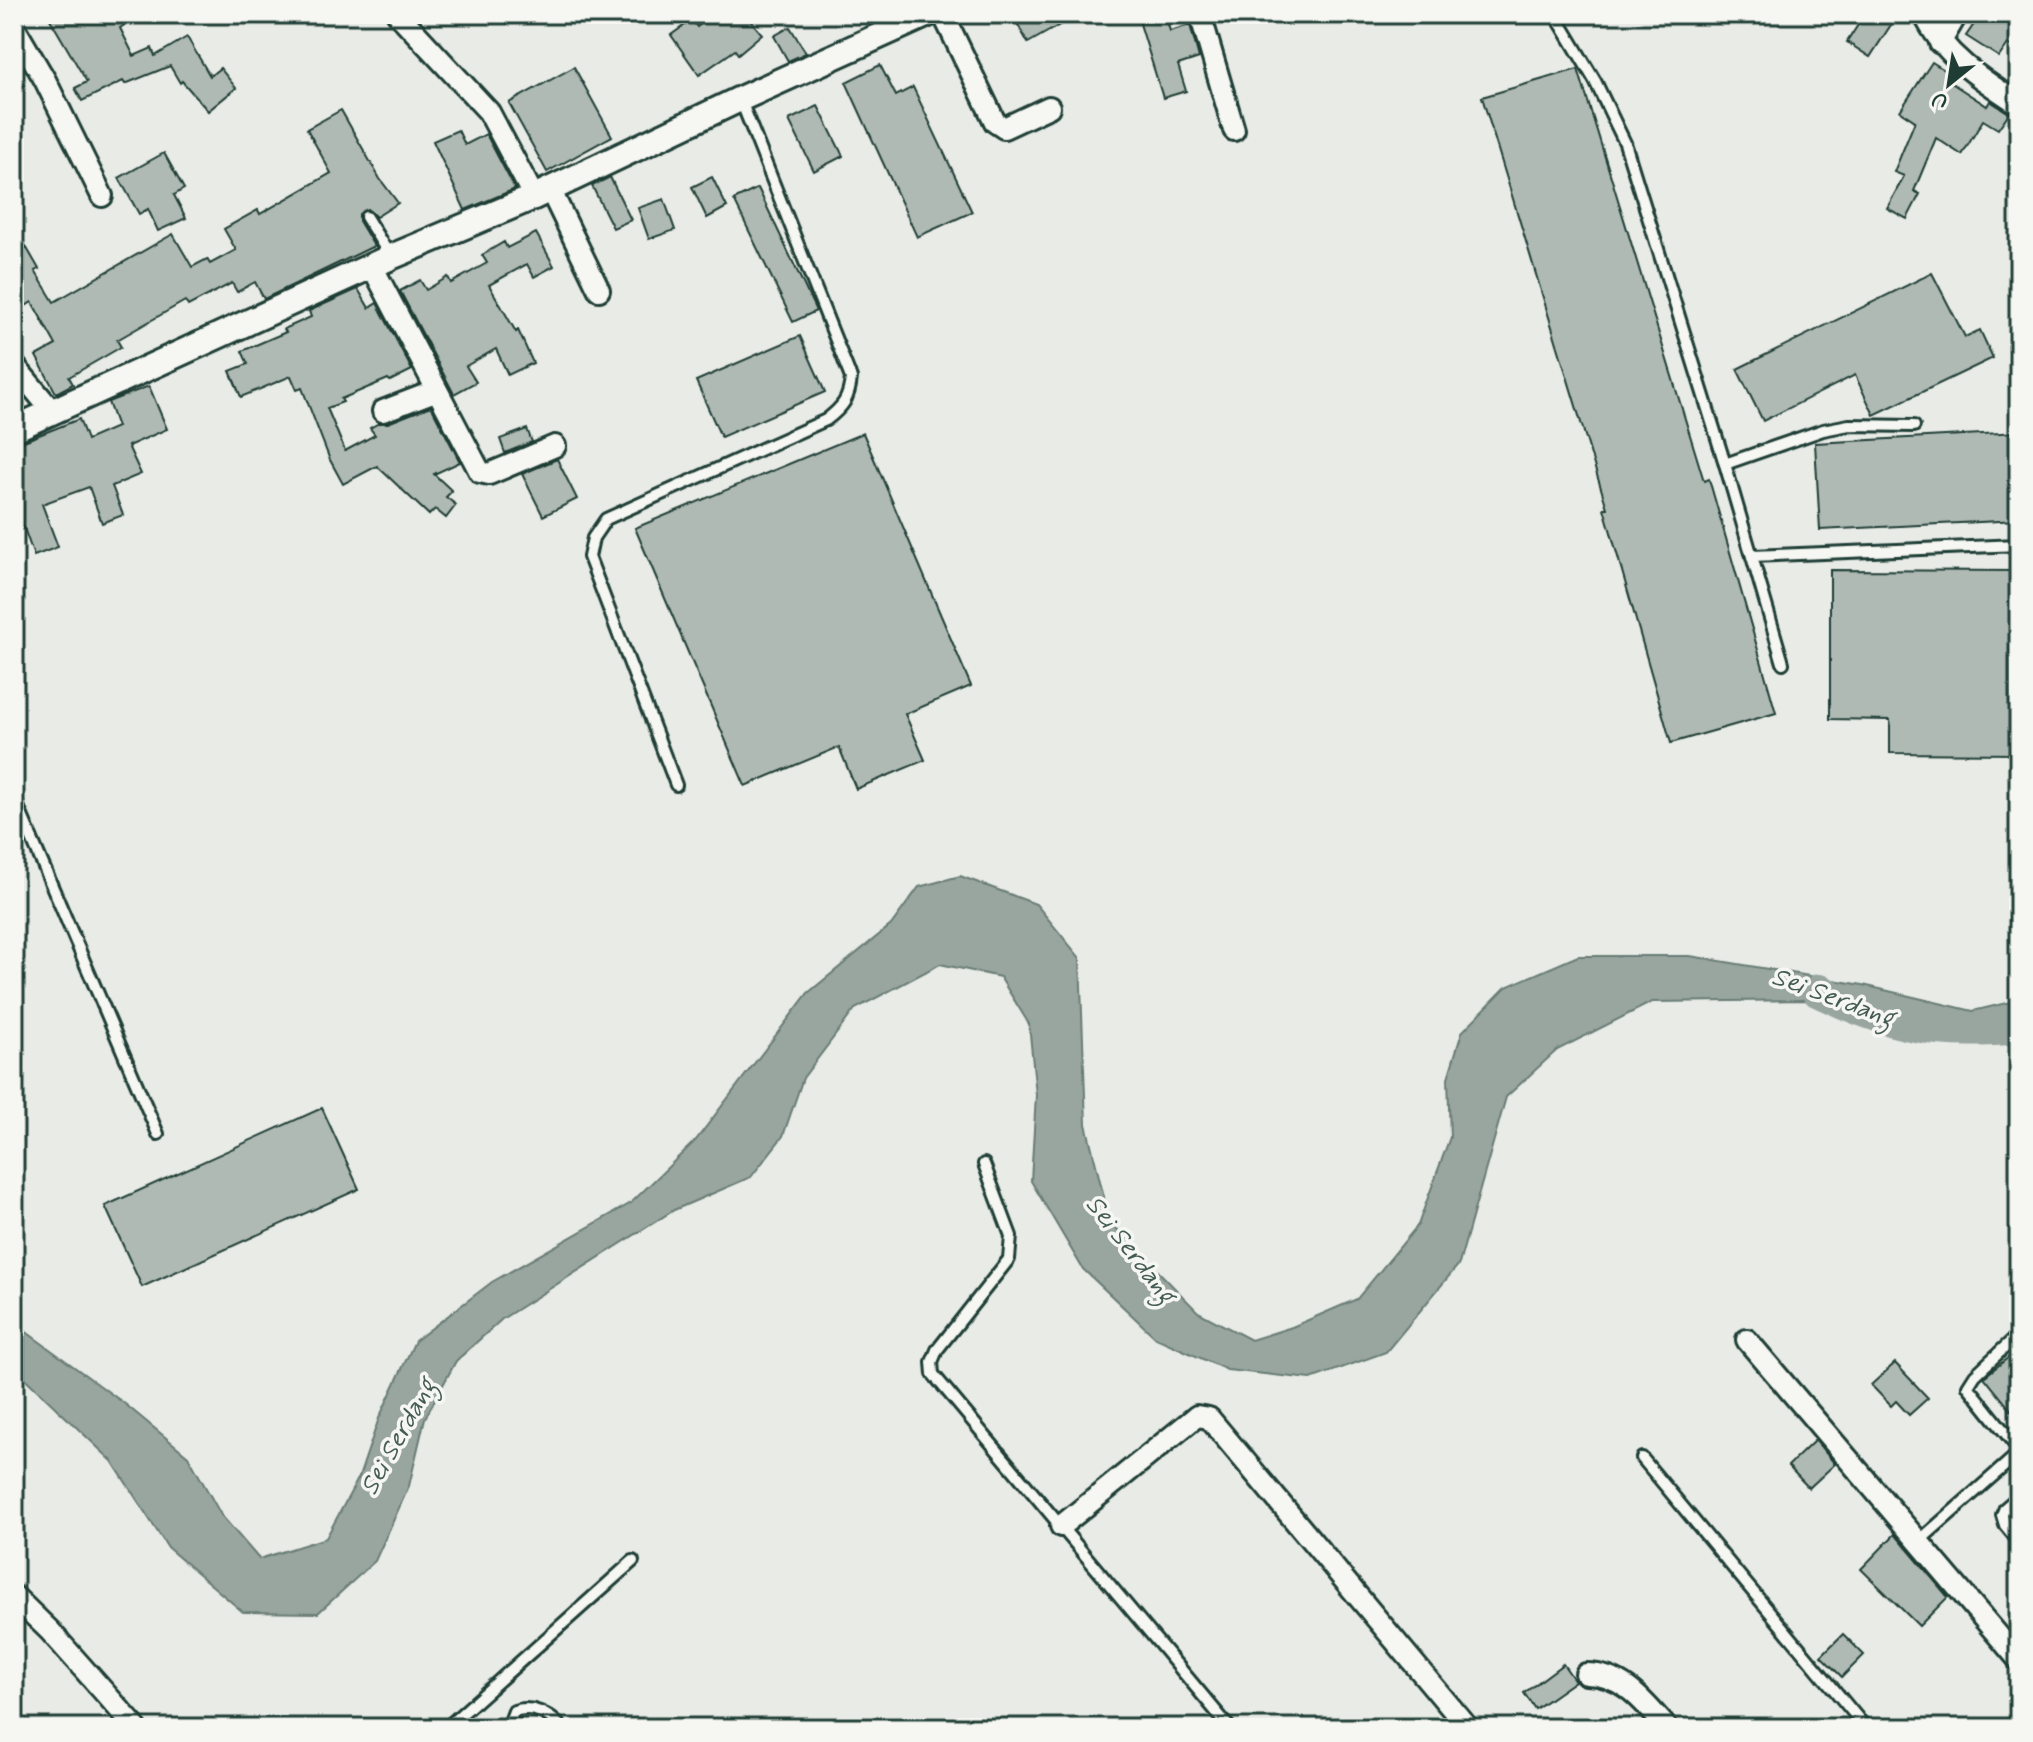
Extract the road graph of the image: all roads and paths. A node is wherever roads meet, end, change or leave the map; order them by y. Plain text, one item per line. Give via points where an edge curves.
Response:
1 (398, 14) edge
2 (928, 14) edge
3 (943, 14) edge
4 (1200, 14) edge
5 (1555, 14) edge
6 (1924, 14) edge
7 (1957, 14) edge
8 (14, 27) edge
9 (1940, 43) junction
10 (740, 99) junction
11 (2019, 104) edge
12 (1049, 107) dead end
13 (1234, 130) dead end
14 (542, 193) junction
15 (102, 196) dead end
16 (366, 217) dead end
17 (382, 262) junction
18 (599, 290) dead end
19 (14, 365) edge
20 (435, 391) junction
21 (52, 411) junction
22 (383, 411) dead end
23 (1914, 426) dead end
24 (14, 429) edge
25 (555, 446) dead end
26 (1725, 464) junction
27 (2019, 545) edge
28 (1752, 556) junction
29 (1783, 663) dead end
30 (676, 785) dead end
31 (14, 797) edge
32 (158, 1134) dead end
33 (984, 1164) dead end
34 (2019, 1334) edge
35 (1747, 1340) dead end
36 (2019, 1452) edge
37 (1642, 1458) dead end
38 (2019, 1496) edge
39 (1061, 1526) junction
40 (1918, 1542) junction
41 (2019, 1542) edge
42 (633, 1561) dead end
43 (14, 1596) edge
44 (2019, 1660) edge
45 (1586, 1674) dead end
46 (136, 1728) edge
47 (446, 1728) edge
48 (515, 1728) edge
49 (562, 1728) edge
50 (1230, 1728) edge
51 (1468, 1728) edge
52 (1667, 1728) edge
53 (1866, 1728) edge

1 - 14 street via 489,112
2 - 10 street
3 - 12 street via 995,122 1004,128
4 - 13 street
5 - 26 lane via 1625,143
6 - 9 street
7 - 9 street
8 - 15 street
9 - 11 street
10 - 14 street
10 - 30 lane via 851,378 850,392 845,405 826,420 606,519 593,538 589,557
14 - 17 street
14 - 18 street
16 - 17 lane
17 - 20 street
17 - 21 street
19 - 21 street
20 - 22 street
20 - 25 street via 482,474
21 - 24 street
23 - 26 lane via 1823,430
26 - 28 lane
27 - 28 lane
28 - 29 lane
31 - 32 lane
33 - 39 lane via 1011,1236 1009,1259 937,1350 933,1374
34 - 36 lane via 1968,1386
35 - 40 street
36 - 40 lane
37 - 53 lane
38 - 41 lane via 2002,1515
39 - 50 lane
39 - 51 street via 1197,1416 1209,1418
40 - 44 street
42 - 47 lane
43 - 46 street
45 - 52 street via 1620,1681
48 - 49 lane via 511,1719 522,1708 545,1714

